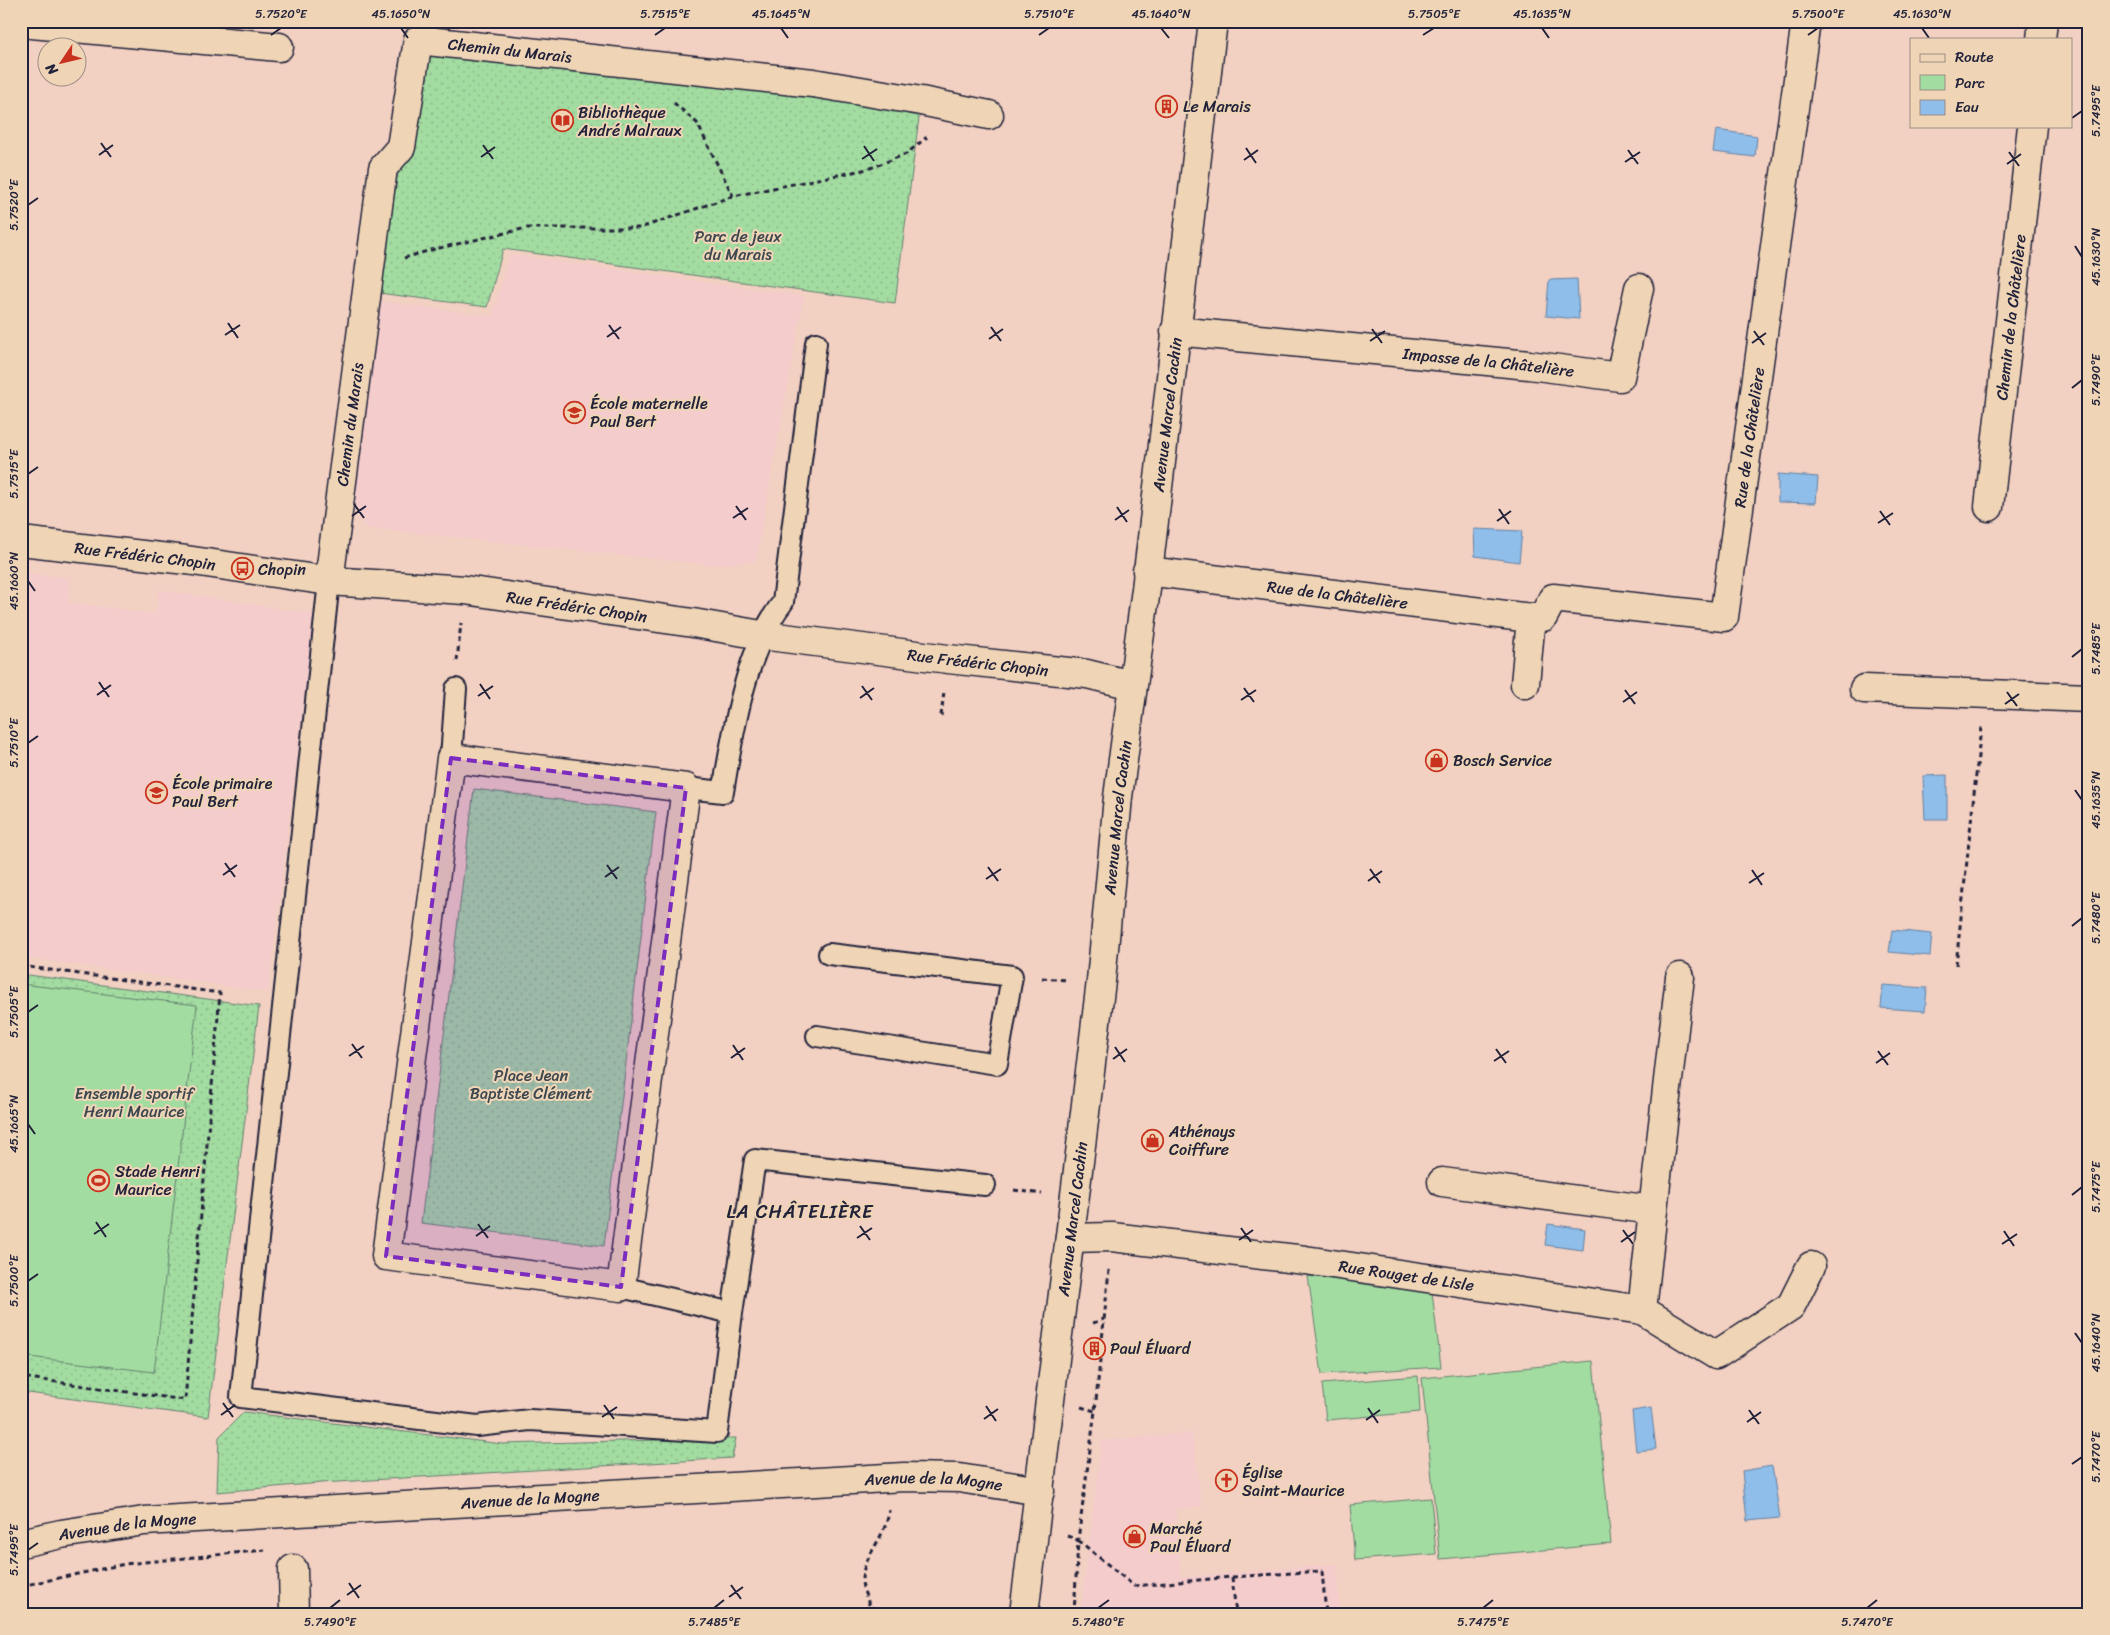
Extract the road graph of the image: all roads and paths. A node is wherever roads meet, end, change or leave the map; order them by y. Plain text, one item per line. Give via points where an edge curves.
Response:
1 (1212, 21) edge
2 (1806, 21) edge
3 (2043, 21) edge
4 (21, 23) edge
5 (2042, 38) edge
6 (279, 47) dead end
7 (630, 64) junction
8 (962, 109) junction
9 (989, 115) dead end
10 (2032, 128) edge
11 (733, 196) junction
12 (370, 270) junction
13 (1639, 288) dead end
14 (1176, 331) junction
15 (816, 343) dead end
16 (1989, 507) dead end
17 (21, 541) edge
18 (1147, 571) junction
19 (329, 581) junction
20 (465, 590) junction
21 (1529, 618) junction
22 (762, 635) junction
23 (1132, 684) junction
24 (1525, 684) dead end
25 (456, 689) joint
26 (1864, 690) dead end
27 (1985, 694) junction
28 (2089, 698) edge
29 (451, 758) junction
30 (686, 788) junction
31 (829, 954) dead end
32 (1956, 965) dead end
33 (21, 966) edge
34 (1012, 976) junction
35 (1680, 977) dead end
36 (1101, 981) junction
37 (817, 1036) dead end
38 (1442, 1182) dead end
39 (985, 1185) joint
40 (1075, 1199) junction
41 (1653, 1210) junction
42 (1112, 1237) junction
43 (1070, 1238) junction
44 (1811, 1266) dead end
45 (622, 1287) junction
46 (1642, 1310) junction
47 (732, 1313) junction
48 (21, 1377) edge
49 (1077, 1406) dead end
50 (1095, 1410) junction
51 (1040, 1491) junction
52 (895, 1509) dead end
53 (1033, 1525) junction
54 (1078, 1540) junction
55 (21, 1542) edge
56 (270, 1550) dead end
57 (292, 1569) dead end
58 (1232, 1577) junction
59 (21, 1586) edge
60 (885, 1612) dead end
61 (294, 1614) edge
62 (1024, 1614) edge
63 (1074, 1614) edge
64 (1236, 1614) edge
65 (1326, 1614) edge

1 - 14 street, Avenue Marcel Cachin
2 - 21 street, Rue de la Châtelière via 1724,617 1553,598 1543,617
3 - 5 street
4 - 6 street
7 - 8 street, Chemin du Marais via 814,84
7 - 11 path via 697,123
7 - 12 street, Chemin du Marais via 418,40 401,147 383,168
8 - 9 street, Chemin du Marais
8 - 11 path via 906,154 868,169
10 - 16 street, Chemin de la Châtelière
11 - 12 path via 640,228 527,228 431,250
12 - 19 street, Chemin du Marais
13 - 14 street, Impasse de la Châtelière via 1620,377 1529,365
14 - 18 street, Avenue Marcel Cachin
15 - 22 lane via 783,602
17 - 19 street, Rue Frédéric Chopin
18 - 21 street, Rue de la Châtelière
18 - 23 street, Avenue Marcel Cachin
19 - 20 street, Rue Frédéric Chopin
19 - 47 lane via 241,1397 477,1426 530,1420 718,1432
20 - 22 street, Rue Frédéric Chopin
20 - 25 path
21 - 24 street
22 - 23 street, Rue Frédéric Chopin via 1087,674
22 - 30 lane via 736,719 723,792
23 - 36 street, Avenue Marcel Cachin
25 - 29 lane
26 - 27 street
27 - 28 street
27 - 32 path
29 - 30 street
29 - 45 street via 386,1256
30 - 45 street
31 - 34 lane
33 - 48 path via 220,993 185,1400
34 - 36 path
34 - 37 lane via 997,1064
35 - 41 street
36 - 40 street, Avenue Marcel Cachin
38 - 41 street
39 - 40 path
39 - 47 lane via 755,1160
40 - 43 street, Avenue Marcel Cachin
41 - 46 street
42 - 43 street, Rue Rouget de Lisle
42 - 46 street, Rue Rouget de Lisle via 1305,1260
42 - 50 path
43 - 51 street, Avenue Marcel Cachin
44 - 46 street via 1791,1306 1716,1354
45 - 47 lane
49 - 50 path
50 - 54 path
51 - 53 street, Avenue Marcel Cachin
51 - 55 street, Avenue de la Mogne via 959,1478 904,1476 144,1521
52 - 60 path via 889,1510 888,1523 863,1572 862,1582 870,1607
53 - 54 path
53 - 62 street, Avenue Marcel Cachin
54 - 58 path via 1134,1586
54 - 63 path
56 - 59 path via 125,1564
57 - 61 street
58 - 64 path
58 - 65 path via 1322,1571

